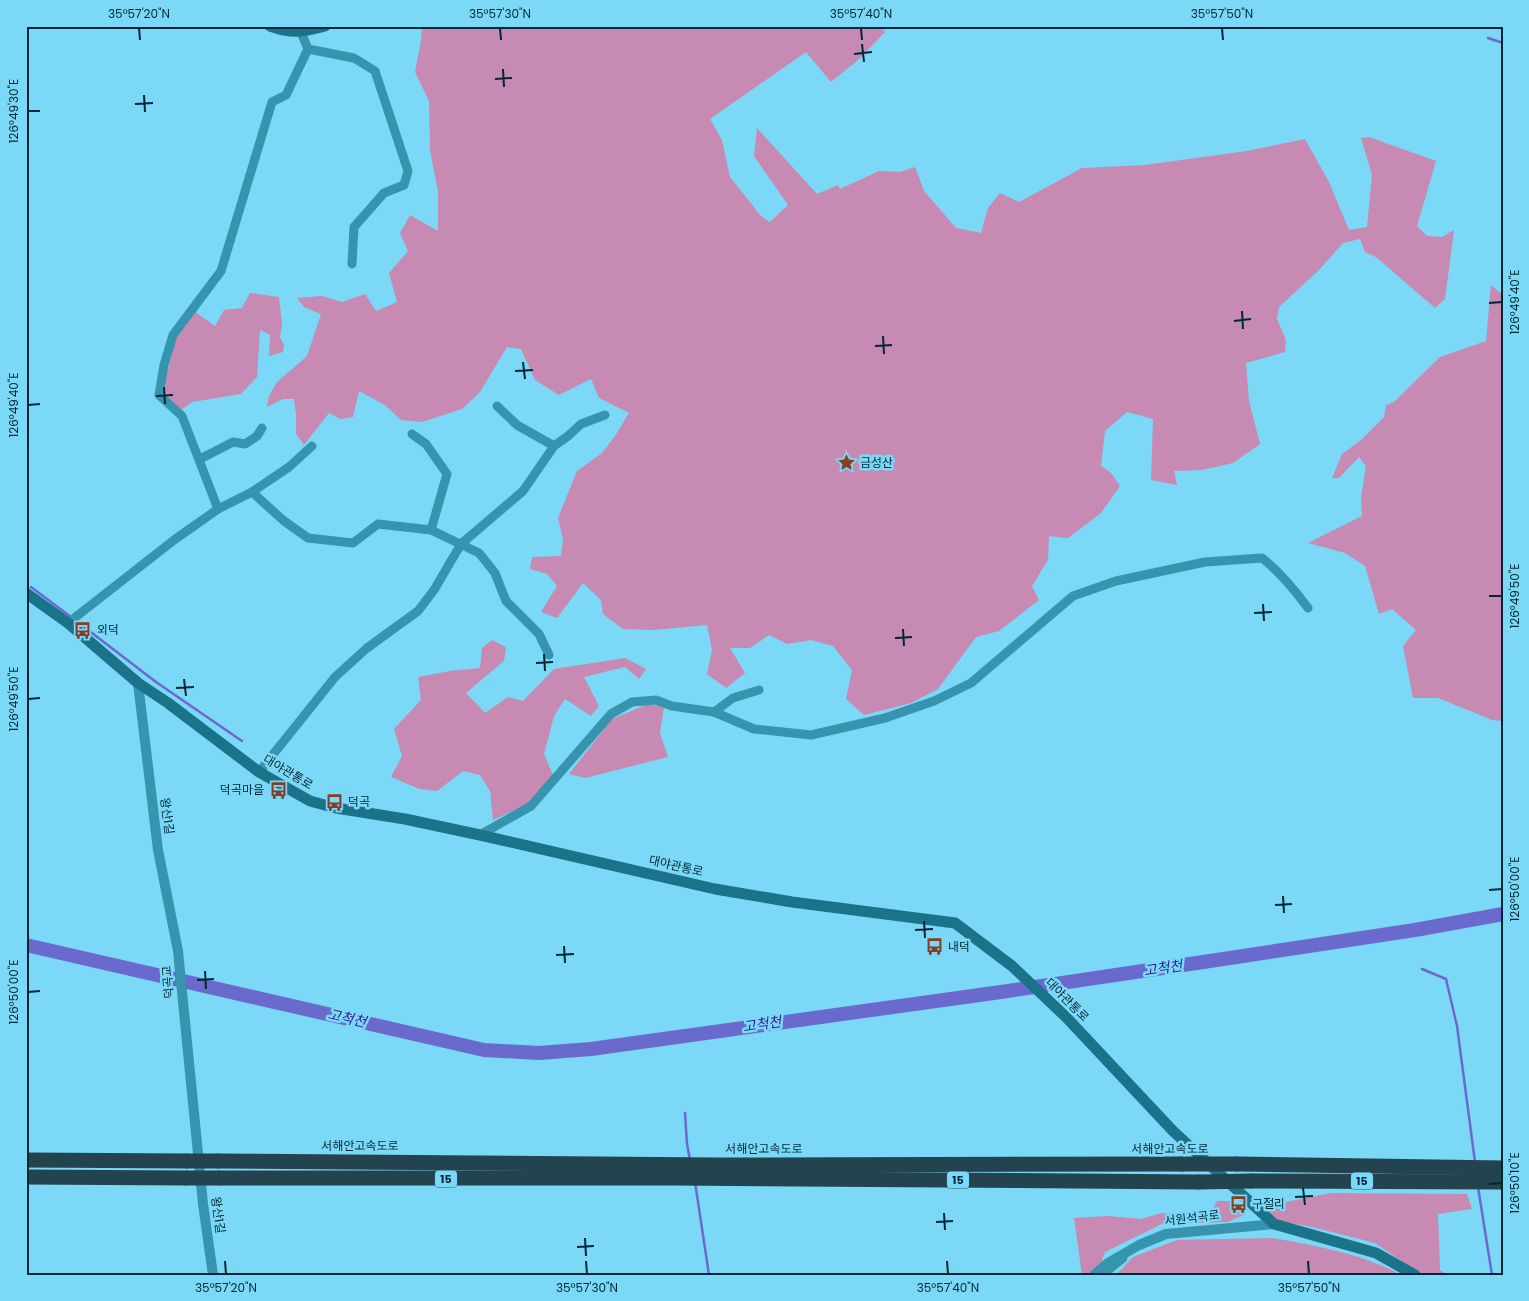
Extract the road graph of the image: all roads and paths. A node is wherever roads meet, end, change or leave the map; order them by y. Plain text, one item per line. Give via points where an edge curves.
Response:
1 (270, 26) edge
2 (325, 26) edge
3 (301, 32) junction
4 (308, 49) junction
5 (352, 264) dead end
6 (497, 406) dead end
7 (605, 415) dead end
8 (262, 428) dead end
9 (412, 434) dead end
10 (312, 446) dead end
11 (554, 446) junction
12 (200, 459) junction
13 (252, 492) junction
14 (218, 509) junction
15 (431, 530) junction
16 (461, 544) junction
17 (26, 593) edge
18 (1308, 608) dead end
19 (72, 620) junction
20 (549, 655) dead end
21 (138, 683) junction
22 (760, 690) dead end
23 (714, 712) junction
24 (259, 772) junction
25 (480, 835) junction
26 (178, 951) joint
27 (183, 1010) joint
28 (26, 1160) edge
29 (673, 1171) junction
30 (716, 1172) junction
31 (1471, 1175) junction
32 (1502, 1175) edge
33 (26, 1177) edge
34 (1274, 1224) junction
35 (1138, 1245) junction
36 (214, 1275) edge
37 (1094, 1275) edge
38 (1102, 1275) edge
39 (1415, 1275) edge

1 - 3 main road
2 - 3 main road
3 - 4 street
4 - 5 street via 354,58 376,71 408,171 404,185 384,194 354,228
4 - 12 street via 286,96 272,102 221,271 173,335 164,365 159,395 182,416
6 - 11 street via 517,425
7 - 11 street via 581,424
8 - 12 street via 245,444 233,442
9 - 15 street via 426,444 447,474
10 - 13 street via 289,467
11 - 16 street via 523,491
12 - 14 street
13 - 14 street
13 - 15 street via 308,538 353,543 378,524
14 - 19 street
15 - 16 street
16 - 20 street via 479,553 495,573 506,601 539,634
16 - 24 street via 418,611 367,648 336,677
17 - 19 main road, 대야관통로
18 - 23 street via 1276,569 1262,558 1205,562 1116,581 1073,596 970,684 885,718 811,735 754,729
19 - 21 main road, 대야관통로
21 - 24 main road, 대야관통로
21 - 26 street, 왕산1길 via 158,850
22 - 23 street via 733,698
23 - 25 street via 672,706 656,700 632,702 611,714 531,806
24 - 25 main road, 대야관통로 via 310,801
25 - 34 main road, 대야관통로 via 715,889 956,923 1012,966 1059,1010 1173,1131
26 - 27 street, 덕곡교
27 - 36 street, 왕산1길 via 202,1194
28 - 29 highway, 서해안고속도로 / 15, bridge
29 - 30 highway, 서해안고속도로 / 15
29 - 33 highway, 서해안고속도로 / 15, bridge via 219,1178
30 - 31 highway, 서해안고속도로 / 15, bridge via 1199,1182
30 - 31 highway, 서해안고속도로 / 15, bridge via 1237,1164
31 - 32 highway, 서해안고속도로 / 15
34 - 35 street, 서원석곡로 via 1166,1234
34 - 39 main road, 서원석곡로 via 1376,1253
35 - 37 street, 서원석곡로
35 - 38 street

